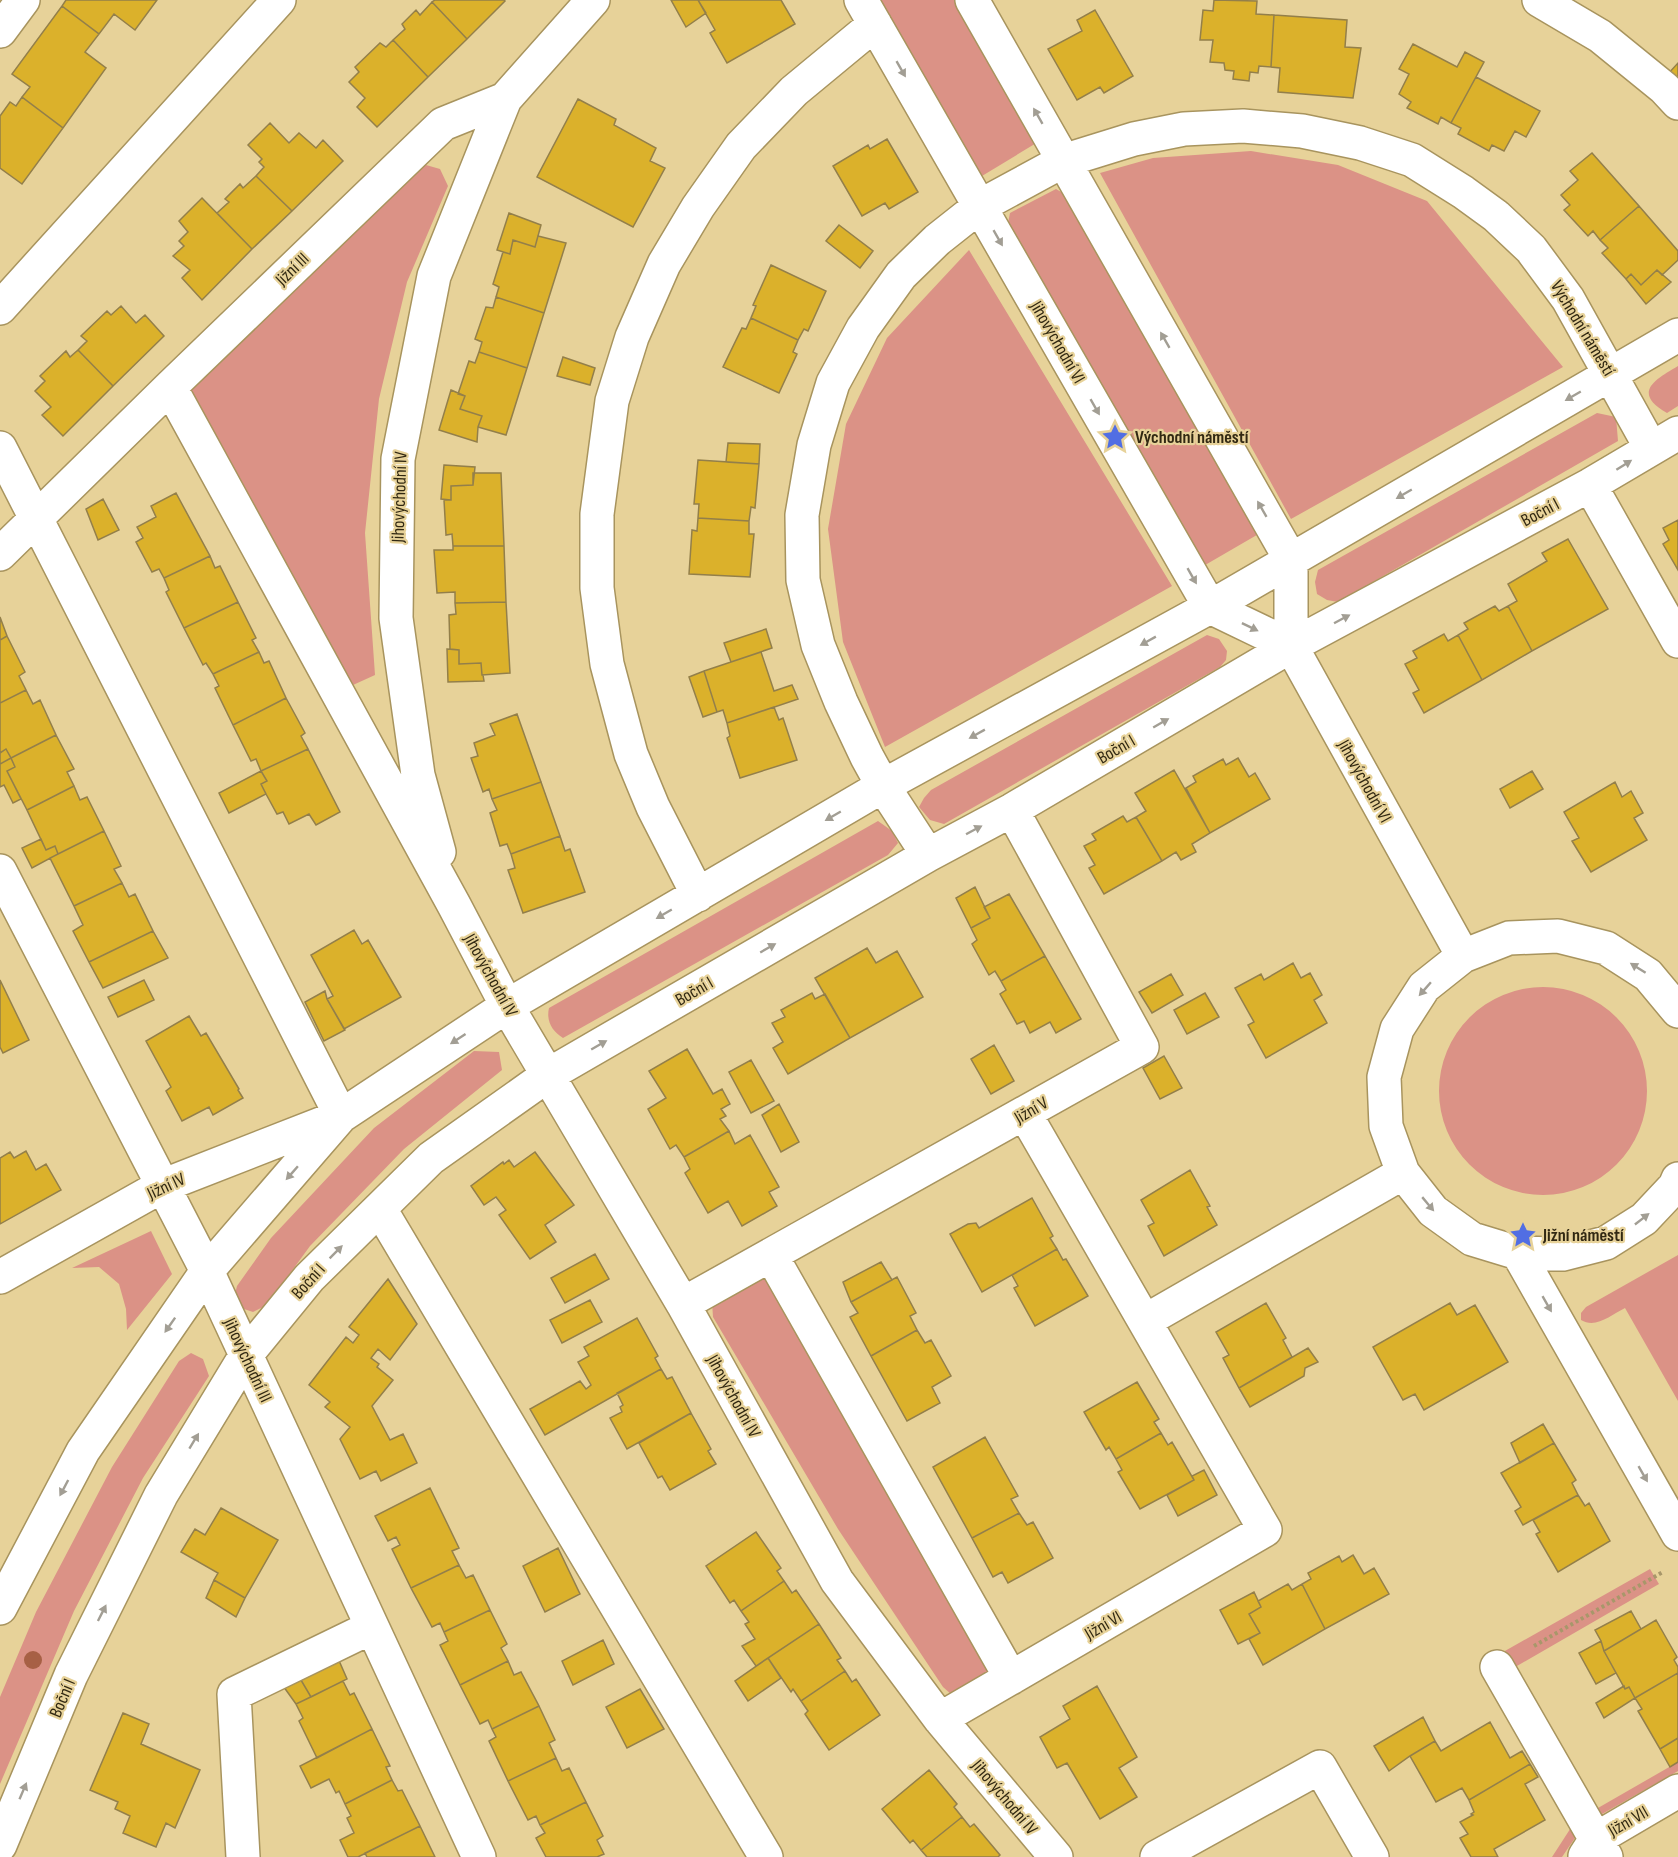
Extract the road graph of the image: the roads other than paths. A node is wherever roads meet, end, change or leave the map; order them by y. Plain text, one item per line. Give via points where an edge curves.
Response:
1 (23, 0) edge
2 (279, 0) edge
3 (593, 0) edge
4 (972, 0) edge
5 (1539, 0) edge
6 (868, 12) edge
7 (0, 31) edge
8 (505, 99) junction
9 (1678, 103) edge
10 (1063, 161) junction
11 (980, 206) junction
12 (0, 308) edge
13 (1678, 335) edge
14 (1611, 374) junction
15 (170, 387) junction
16 (1665, 440) edge
17 (0, 448) edge
18 (1590, 485) junction
19 (35, 519) junction
20 (0, 554) edge
21 (1291, 560) junction
22 (1210, 607) junction
23 (1678, 642) edge
24 (1291, 646) junction
25 (883, 786) junction
26 (1012, 810) junction
27 (928, 855) junction
28 (0, 871) edge
29 (698, 895) junction
30 (454, 905) junction
31 (1463, 956) junction
32 (507, 1006) junction
33 (1678, 1011) edge
34 (548, 1074) junction
35 (1025, 1114) junction
36 (341, 1116) junction
37 (1403, 1173) junction
38 (1678, 1179) edge
39 (162, 1186) junction
40 (380, 1209) junction
41 (1518, 1253) junction
42 (771, 1255) junction
43 (207, 1271) junction
44 (0, 1277) edge
45 (683, 1304) junction
46 (1144, 1321) junction
47 (246, 1355) junction
48 (1678, 1534) edge
49 (0, 1608) edge
50 (372, 1627) junction
51 (1497, 1667) road end
52 (1011, 1678) junction
53 (940, 1719) junction
54 (1678, 1791) edge
55 (0, 1845) edge
56 (1596, 1851) edge
57 (243, 1857) edge
58 (479, 1857) edge
59 (766, 1857) edge
60 (1056, 1857) edge
61 (1157, 1857) edge
62 (1372, 1857) edge

1 - 7 street
2 - 12 street
3 - 8 street, Jižní III
10 -> 4 street, Jihovýchodní VI
5 - 9 street via 1600,36
6 -> 11 street, Jihovýchodní VI
6 - 29 street via 741,146 698,207 664,264 633,337 612,401 597,514 597,588 607,664 631,754
8 - 15 street, Jižní III via 443,124
8 - 30 street, Jihovýchodní IV via 434,276 398,459 396,618 418,775
10 - 11 street, Východní náměstí
10 - 14 street, Východní náměstí via 1134,139 1184,129 1243,126 1302,131 1360,142 1412,160 1496,216 1531,249 1568,299
21 -> 10 street, Jihovýchodní VI
11 -> 22 street, Jihovýchodní VI
11 - 25 street, Východní náměstí via 901,275 863,328 833,382 814,445 802,515 803,580 818,645
13 - 14 street
14 - 16 street, Východní náměstí
14 -> 21 street
15 - 19 street, Jižní III
15 - 30 street, Jihovýchodní IV
18 -> 16 street, Boční I
17 - 19 street
18 - 23 street
24 -> 18 street, Boční I
19 - 20 street, Jižní III
19 - 36 street
21 - 22 street
21 - 24 street, Jihovýchodní VI
22 -> 24 street
22 -> 25 street
26 -> 24 street, Boční I
24 - 31 street, Jihovýchodní VI
25 - 27 street, Východní náměstí
25 -> 29 street
27 -> 26 street, Boční I
26 - 35 street, Jižní V via 1142,1047
34 -> 27 street, Boční I
28 - 39 street, Jihovýchodní III
29 -> 32 street
30 - 32 street, Jihovýchodní IV
33 -> 31 street via 1648,975 1606,948 1558,936 1509,938
31 -> 37 street via 1424,987 1397,1029 1384,1077 1386,1126
32 - 34 street, Jihovýchodní IV
32 -> 36 street
34 - 40 street, Boční I via 431,1158
34 - 45 street, Jihovýchodní IV
35 - 42 street, Jižní V
35 - 46 street
36 - 39 street, Jižní IV
36 -> 43 street
37 -> 41 street via 1433,1211 1472,1239
37 - 46 street
41 -> 38 street via 1563,1254 1606,1243 1644,1219
39 - 43 street, Jihovýchodní III
39 - 44 street, Jižní IV
47 -> 40 street, Boční I via 309,1278
40 - 59 street
41 -> 48 street
42 - 45 street, Jižní V
42 - 52 street
43 - 47 street, Jihovýchodní III
43 -> 49 street via 83,1451
45 - 53 street, Jihovýchodní IV via 837,1581
46 - 52 street, Jižní VI via 1265,1530
47 - 50 street, Jihovýchodní III
55 -> 47 street, Boční I via 71,1675 161,1495
50 - 57 street via 234,1694
50 - 58 street, Jihovýchodní III
51 - 56 street
52 - 53 street, Jižní VI
53 - 60 street, Jihovýchodní IV
54 - 56 street, Jižní VII
61 - 62 street via 1320,1767

